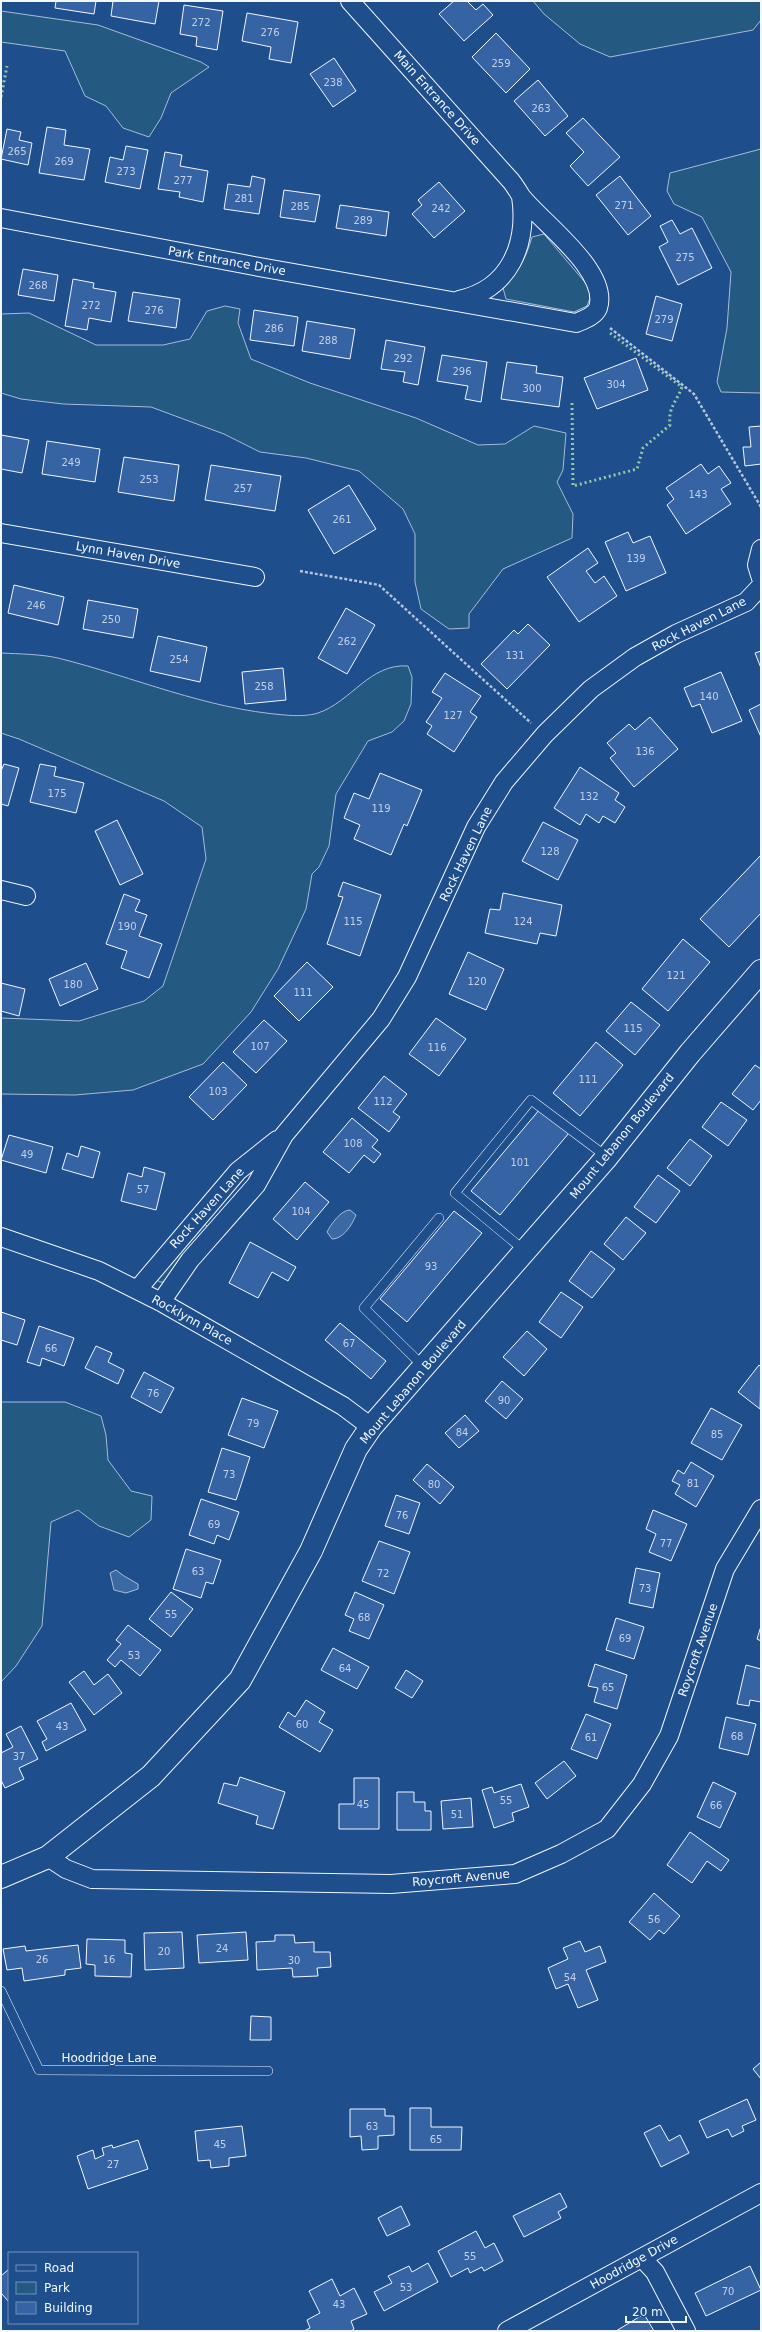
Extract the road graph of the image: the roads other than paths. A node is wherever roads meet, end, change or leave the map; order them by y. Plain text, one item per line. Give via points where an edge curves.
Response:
1 (350, 1) edge
2 (521, 196) junction
3 (1, 218) edge
4 (454, 301) junction
5 (593, 315) joint
6 (1, 533) edge
7 (761, 549) edge
8 (255, 577) dead end
9 (761, 578) edge
10 (761, 586) edge
11 (1, 890) edge
12 (26, 896) dead end
13 (761, 971) edge
14 (284, 1135) junction
15 (607, 1157) junction
16 (210, 1202) junction
17 (227, 1218) junction
18 (439, 1218) dead end
19 (1, 1237) edge
20 (525, 1251) junction
21 (137, 1290) junction
22 (161, 1302) junction
23 (424, 1368) junction
24 (371, 1427) junction
25 (761, 1509) edge
26 (48, 1857) junction
27 (1, 1877) edge
28 (1, 1991) edge
29 (268, 2071) dead end
30 (761, 2193) edge
31 (642, 2258) junction
32 (507, 2331) edge
33 (686, 2331) edge

1 - 2 street, Main Entrance Drive via 511,181
2 - 4 street, Park Entrance Drive via 523,228 520,245 510,265 496,282 477,296
2 - 5 street, Main Entrance Drive via 585,266 596,285 599,297 598,309
3 - 4 street, Park Entrance Drive
4 - 5 street, Park Entrance Drive via 576,323
6 - 8 street, Lynn Haven Drive
7 - 9 street via 757,565
10 - 14 street, Rock Haven Lane via 746,602 676,634 635,657 591,689 545,734 504,782 476,827 407,977 381,1019
11 - 12 street
13 - 15 street, Mount Lebanon Boulevard via 690,1052
14 - 16 street, Rock Haven Lane via 238,1171
14 - 17 street, Rock Haven Lane via 256,1185
15 - 20 street, Mount Lebanon Boulevard
15 - 20 lane via 531,1100 455,1193
16 - 17 street
16 - 21 street, Rock Haven Lane
17 - 22 street, Rock Haven Lane via 190,1260
18 - 23 lane via 364,1308
19 - 21 street, Rocklynn Place via 99,1271
20 - 23 street, Mount Lebanon Boulevard
21 - 22 street, Rocklynn Place
22 - 24 street, Rocklynn Place via 343,1406
23 - 24 street, Mount Lebanon Boulevard
24 - 26 street, Mount Lebanon Boulevard via 356,1449 311,1551 240,1680 151,1776
25 - 26 street, Roycroft Avenue via 725,1569 669,1736 642,1784 607,1829 562,1854 515,1874 390,1884 92,1879 66,1869
26 - 27 street, Mount Lebanon Boulevard
28 - 29 lane, Hoodridge Lane via 40,2070
30 - 31 street, Hoodridge Drive
31 - 32 street, Hoodridge Drive
31 - 33 street via 655,2272

